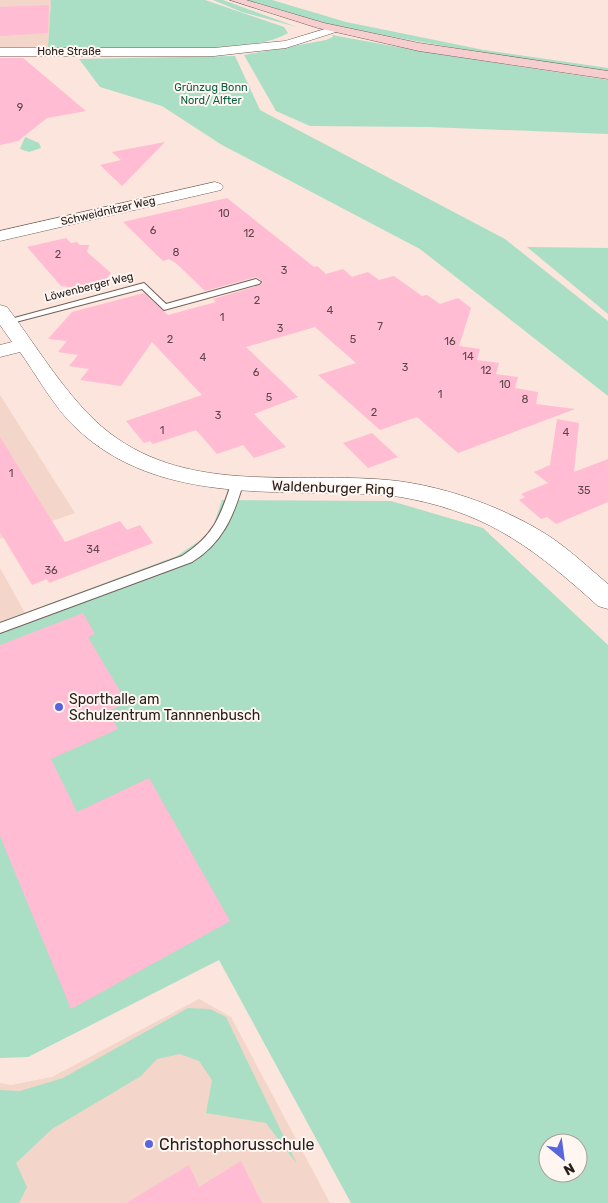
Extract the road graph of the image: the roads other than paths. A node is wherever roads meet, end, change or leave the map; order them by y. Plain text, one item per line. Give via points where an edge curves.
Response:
1 (235, 0) edge
2 (322, 26) junction
3 (335, 29) junction
4 (242, 50) junction
5 (0, 54) edge
6 (608, 75) edge
7 (215, 187) dead end
8 (0, 236) edge
9 (256, 282) dead end
10 (4, 316) edge
11 (24, 344) junction
12 (0, 351) edge
13 (237, 484) junction
14 (608, 599) edge
15 (0, 628) edge

1 - 2 main road
2 - 3 main road
2 - 4 street, Hohe Straße via 292,38
3 - 4 street, Hohe Straße via 286,44
3 - 6 main road via 427,48
4 - 5 street, Hohe Straße
7 - 8 street, Schweidnitzer Weg
9 - 10 lane, Löwenberger Weg via 164,307 144,286
10 - 11 street, Waldenburger Ring
11 - 12 street
11 - 13 street, Waldenburger Ring via 80,420 114,448 158,470 213,483
13 - 14 street, Waldenburger Ring via 378,487 446,500 490,516 540,542
13 - 15 lane via 227,518 218,535 203,550 187,559

